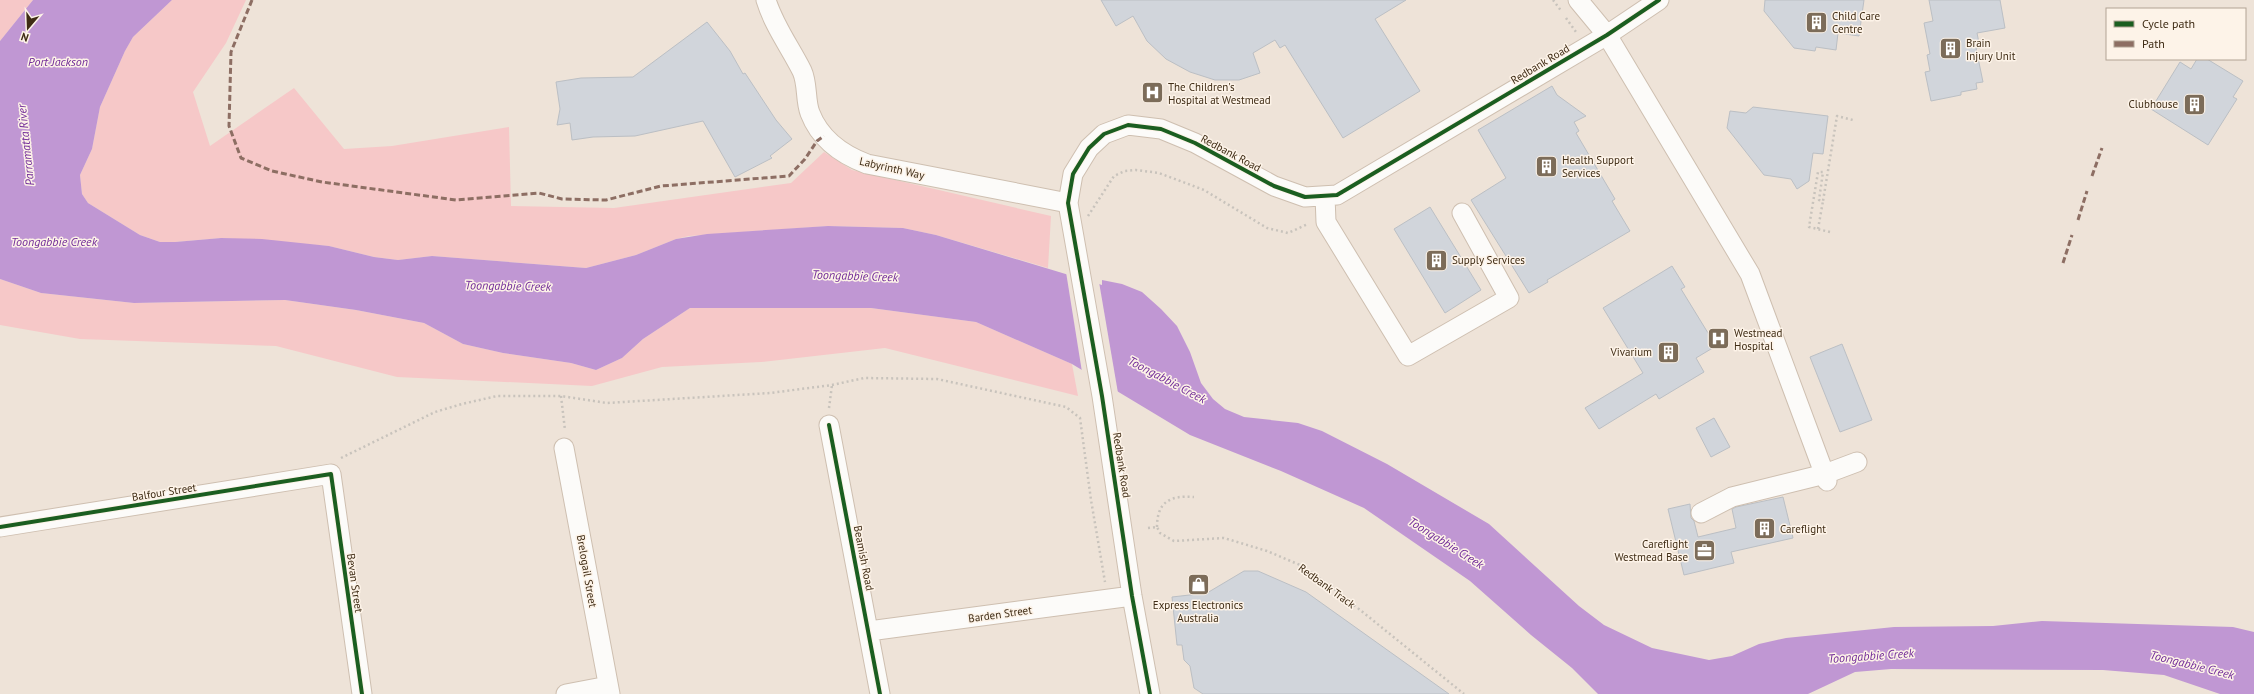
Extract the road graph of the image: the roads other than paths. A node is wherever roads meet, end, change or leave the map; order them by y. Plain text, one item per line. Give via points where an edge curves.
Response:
1 (766, 0) edge
2 (1578, 0) edge
3 (1659, 0) edge
4 (1607, 35) junction
5 (1325, 196) junction
6 (1068, 203) junction
7 (1462, 213) dead end
8 (829, 425) dead end
9 (564, 448) road end
10 (1857, 462) dead end
11 (331, 474) joint
12 (1826, 477) junction
13 (1701, 513) dead end
14 (0, 527) edge
15 (1132, 596) junction
16 (869, 631) junction
17 (609, 690) edge
18 (362, 694) edge
19 (566, 694) edge
20 (880, 694) edge
21 (1150, 694) edge

1 - 6 street, Labyrinth Way via 777,28 792,49 803,74 810,113 824,136 838,150 867,164
2 - 4 street
3 - 4 street, Redbank Road
4 - 5 street, Redbank Road via 1337,195
4 - 12 street via 1750,274
5 - 6 street, Redbank Road via 1305,197 1274,186 1194,143 1161,129 1128,125 1104,134 1089,148 1073,174
5 - 7 street via 1326,222 1408,356 1509,298
6 - 15 street, Redbank Road via 1102,396
8 - 16 street, Beamish Road
9 - 17 street, Brelogail Street
10 - 12 street
11 - 14 street, Balfour Street
11 - 18 street, Bevan Street
12 - 13 street via 1732,497
15 - 16 street, Barden Street
15 - 21 street, Redbank Road
16 - 20 street, Beamish Road
17 - 19 street

